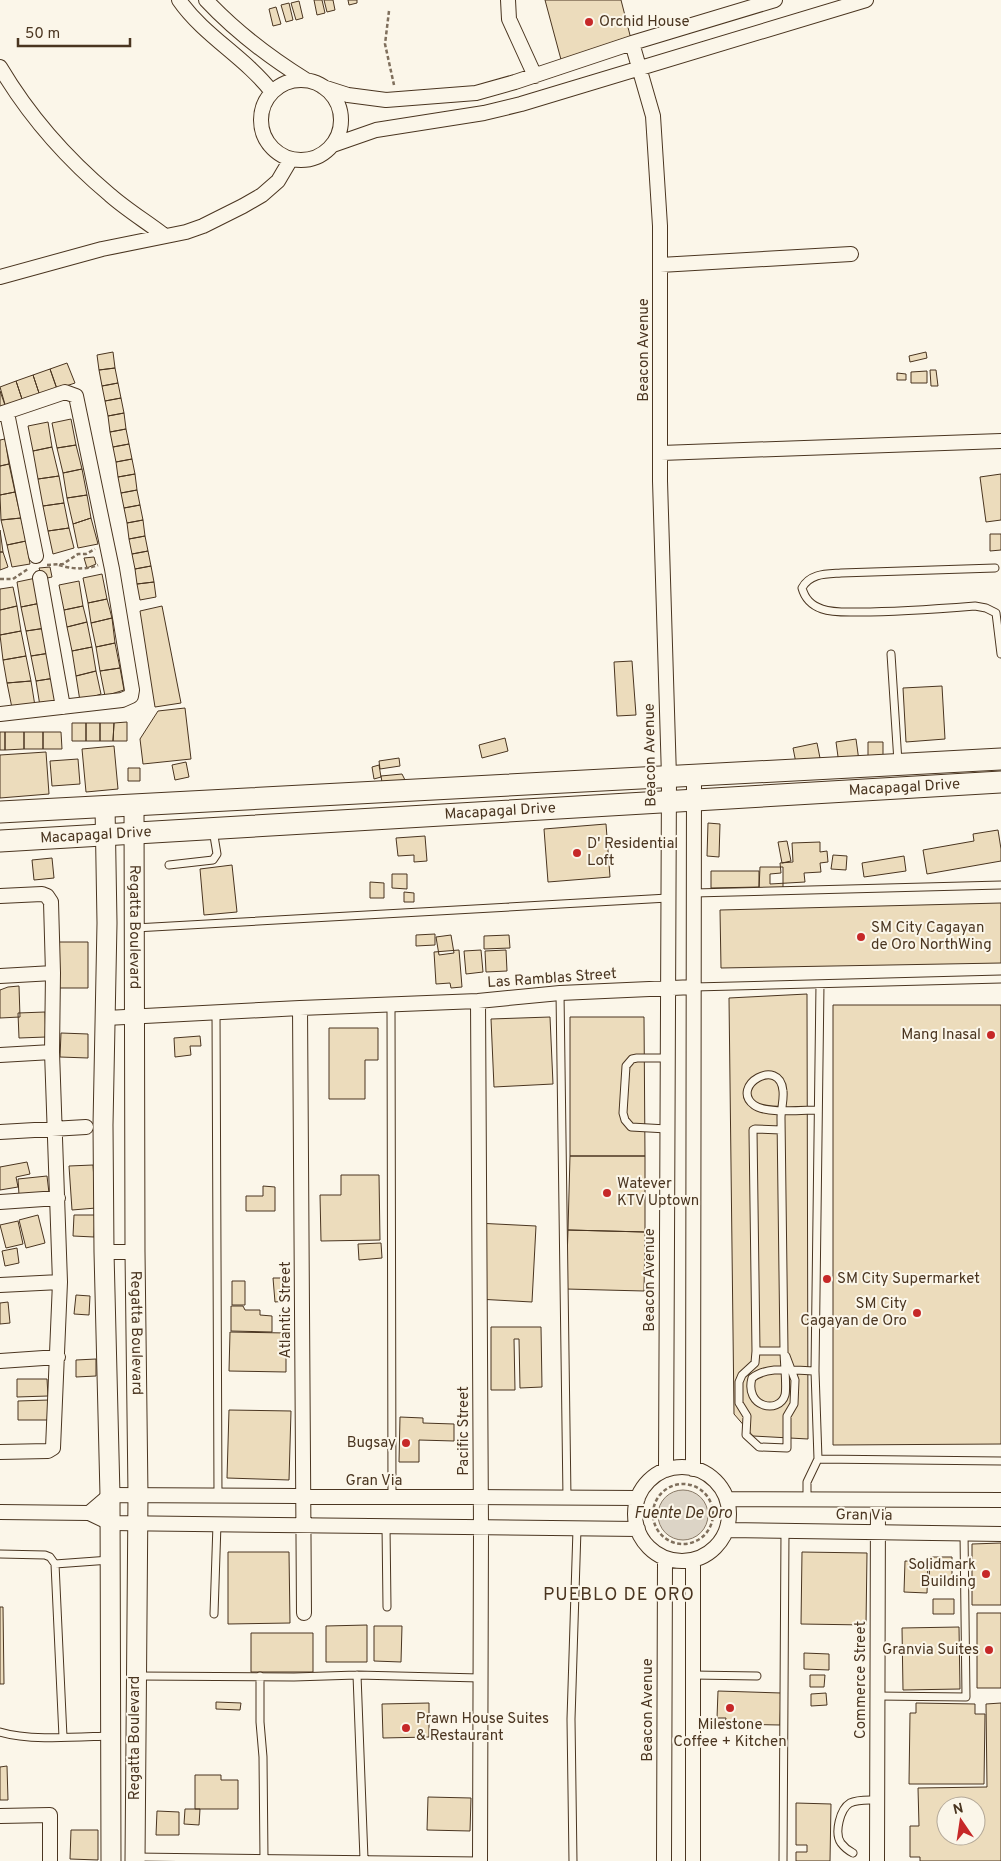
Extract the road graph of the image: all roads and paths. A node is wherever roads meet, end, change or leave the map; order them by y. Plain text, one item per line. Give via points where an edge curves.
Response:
1 (179, 0) edge
2 (206, 0) edge
3 (508, 0) edge
4 (775, 0) edge
5 (866, 0) edge
6 (389, 10) dead end
7 (632, 43) junction
8 (0, 68) edge
9 (640, 69) junction
10 (535, 76) junction
11 (306, 80) junction
12 (323, 87) junction
13 (272, 92) junction
14 (398, 99) junction
15 (333, 145) junction
16 (291, 159) junction
17 (165, 236) junction
18 (851, 254) dead end
19 (660, 265) junction
20 (0, 278) edge
21 (3, 413) edge
22 (1001, 441) edge
23 (661, 453) junction
24 (108, 547) junction
25 (54, 564) junction
26 (37, 566) junction
27 (995, 568) dead end
28 (112, 569) junction
29 (0, 579) edge
30 (891, 654) dead end
31 (1001, 654) edge
32 (62, 707) junction
33 (0, 714) edge
34 (1001, 759) edge
35 (898, 765) junction
36 (694, 776) junction
37 (669, 777) junction
38 (1001, 782) edge
39 (694, 799) junction
40 (669, 801) junction
41 (134, 805) junction
42 (106, 806) junction
43 (0, 812) edge
44 (213, 830) junction
45 (134, 835) junction
46 (106, 836) junction
47 (0, 842) edge
48 (169, 865) dead end
49 (1001, 885) edge
50 (694, 893) junction
51 (0, 896) edge
52 (668, 898) junction
53 (135, 928) junction
54 (53, 973) junction
55 (0, 976) edge
56 (1001, 979) edge
57 (820, 984) junction
58 (694, 986) junction
59 (668, 988) junction
60 (560, 994) junction
61 (478, 1001) junction
62 (391, 1004) junction
63 (300, 1008) junction
64 (216, 1012) junction
65 (135, 1017) junction
66 (106, 1018) junction
67 (52, 1052) junction
68 (0, 1055) edge
69 (666, 1058) junction
70 (818, 1110) junction
71 (86, 1127) dead end
72 (55, 1129) junction
73 (667, 1130) junction
74 (781, 1130) junction
75 (0, 1132) edge
76 (58, 1198) junction
77 (0, 1202) edge
78 (104, 1252) junction
79 (135, 1252) junction
80 (60, 1282) junction
81 (0, 1285) edge
82 (756, 1351) junction
83 (784, 1351) junction
84 (58, 1357) junction
85 (0, 1361) edge
86 (815, 1372) junction
87 (0, 1452) edge
88 (818, 1459) junction
89 (1001, 1462) edge
90 (693, 1469) junction
91 (666, 1470) junction
92 (110, 1495) junction
93 (138, 1495) junction
94 (218, 1496) junction
95 (304, 1496) junction
96 (392, 1497) junction
97 (480, 1498) junction
98 (566, 1498) junction
99 (638, 1498) junction
100 (727, 1499) junction
101 (807, 1499) junction
102 (878, 1500) junction
103 (1001, 1500) edge
104 (0, 1512) edge
105 (89, 1513) junction
106 (110, 1523) junction
107 (138, 1524) junction
108 (217, 1524) junction
109 (304, 1525) junction
110 (386, 1526) junction
111 (481, 1528) junction
112 (578, 1529) junction
113 (638, 1529) junction
114 (727, 1530) junction
115 (785, 1531) junction
116 (878, 1532) junction
117 (964, 1533) junction
118 (660, 1534) joint
119 (1001, 1534) edge
120 (0, 1554) edge
121 (665, 1558) junction
122 (110, 1560) junction
123 (693, 1560) junction
124 (55, 1564) junction
125 (387, 1607) dead end
126 (304, 1613) dead end
127 (214, 1614) dead end
128 (357, 1675) junction
129 (693, 1675) junction
130 (136, 1676) junction
131 (260, 1676) junction
132 (757, 1676) dead end
133 (480, 1678) junction
134 (877, 1696) junction
135 (0, 1732) edge
136 (110, 1736) junction
137 (63, 1737) junction
138 (877, 1800) junction
139 (0, 1816) edge
140 (853, 1853) dead end
141 (264, 1858) junction
142 (135, 1859) edge
143 (364, 1859) junction
144 (50, 1861) edge
145 (111, 1861) edge
146 (480, 1861) edge
147 (573, 1861) edge
148 (664, 1861) edge
149 (693, 1861) edge
150 (783, 1861) edge
151 (877, 1861) edge

1 - 13 street via 205,30 252,69
2 - 11 street via 230,25 276,62
3 - 10 street via 509,19
4 - 7 street
5 - 9 street
6 - 14 path via 385,44
7 - 9 street, Beacon Avenue
7 - 10 street
8 - 17 street via 18,98 76,165
9 - 15 street via 521,104 376,130
9 - 19 street, Beacon Avenue via 656,136
10 - 14 street via 476,93
11 - 12 street
11 - 13 street via 287,82
12 - 14 street via 366,98
12 - 15 street via 336,100 341,118 341,128
13 - 16 street via 262,108 263,136 274,151
15 - 16 street via 310,160
16 - 17 street via 278,181 262,195 203,226
17 - 20 street via 102,249
18 - 19 street
19 - 23 street, Beacon Avenue
21 - 24 street via 65,392 76,396
21 - 26 street
22 - 23 street
23 - 37 street, Beacon Avenue
24 - 25 path via 78,554 63,564
24 - 28 street
25 - 26 path
25 - 28 path via 92,568 107,562
26 - 29 path via 13,579
26 - 32 street
27 - 31 lane via 818,575 810,578 802,588 809,602 822,610 839,612 986,608 996,614
28 - 32 street via 132,681 131,696 122,700
30 - 35 lane
32 - 33 street
34 - 35 main road, Macapagal Drive
35 - 36 main road, Macapagal Drive
36 - 37 main road, Macapagal Drive
36 - 39 street
37 - 40 street, Beacon Avenue
37 - 41 main road, Macapagal Drive
38 - 39 main road, Macapagal Drive
39 - 40 main road, Macapagal Drive
39 - 50 street
40 - 44 main road, Macapagal Drive
40 - 52 street, Beacon Avenue
41 - 42 main road, Macapagal Drive
41 - 45 street, Regatta Boulevard
42 - 43 main road, Macapagal Drive
42 - 46 street, Regatta Boulevard
44 - 45 main road, Macapagal Drive
44 - 48 lane via 217,854 213,860
45 - 46 main road, Macapagal Drive
45 - 53 street, Regatta Boulevard
46 - 47 main road, Macapagal Drive
46 - 66 street, Regatta Boulevard
49 - 50 lane
50 - 58 street
51 - 54 street via 48,896 51,902
52 - 53 lane
52 - 59 street, Beacon Avenue
53 - 65 street, Regatta Boulevard
54 - 55 street
54 - 67 street
56 - 57 lane, Las Ramblas Street
57 - 58 lane, Las Ramblas Street
57 - 70 lane
58 - 59 street, Las Ramblas Street
58 - 90 street
59 - 60 street, Las Ramblas Street
59 - 69 street, Beacon Avenue
60 - 61 street, Las Ramblas Street
60 - 98 lane
61 - 62 street, Las Ramblas Street
61 - 97 street, Pacific Street
62 - 63 street, Las Ramblas Street
62 - 96 lane
63 - 64 street, Las Ramblas Street
63 - 95 street, Atlantic Street
64 - 65 street, Las Ramblas Street
64 - 94 lane
65 - 66 street, Las Ramblas Street
65 - 79 street, Regatta Boulevard
66 - 78 street, Regatta Boulevard
67 - 68 street
67 - 72 street
69 - 73 street, Beacon Avenue
69 - 73 lane via 637,1058 626,1066 624,1113 631,1127
70 - 74 lane via 786,1110 778,1110 769,1110 754,1106 747,1093 752,1081 758,1077 765,1074 773,1076 782,1085 783,1091 781,1104 781,1111 781,1118
70 - 86 lane
71 - 72 street
72 - 75 street
72 - 76 street
73 - 91 street, Beacon Avenue
74 - 82 lane via 753,1130
74 - 83 lane
76 - 77 street
76 - 80 street
78 - 79 street
78 - 92 street, Regatta Boulevard
79 - 93 street, Regatta Boulevard
80 - 81 street
80 - 84 street
82 - 83 lane
82 - 83 lane via 755,1363 739,1382 739,1403 747,1416 746,1435 758,1447 787,1448 787,1416 794,1404 795,1380
83 - 86 lane via 784,1367 784,1374 785,1395 776,1404 760,1404 750,1390 752,1378 758,1373 764,1370 776,1371 786,1371 796,1371
84 - 85 street
84 - 87 street via 54,1448 48,1451
86 - 88 lane
88 - 89 lane
88 - 101 lane via 807,1482
90 - 91 street
90 - 100 street via 714,1479
91 - 99 street via 649,1481
92 - 93 street, Gran Via
92 - 105 street
92 - 106 street, Regatta Boulevard
93 - 94 street, Gran Via
93 - 107 street, Regatta Boulevard
94 - 95 street, Gran Via
95 - 96 street, Gran Via
95 - 109 street, Atlantic Street
96 - 97 street, Gran Via
97 - 98 street, Gran Via
97 - 111 street, Pacific Street
98 - 99 street, Gran Via
99 - 113 street via 635,1519
100 - 101 street, Gran Via
100 - 114 street via 730,1515
101 - 102 street, Gran Via
102 - 103 street, Gran Via
102 - 116 street, Commerce Street
104 - 105 street
105 - 106 street
106 - 107 street
106 - 122 street, Regatta Boulevard
107 - 108 street
107 - 130 street, Regatta Boulevard
108 - 109 street
108 - 127 lane
109 - 110 street
109 - 126 street, Atlantic Street
110 - 111 street
110 - 125 lane
111 - 112 street
111 - 133 street, Pacific Street
112 - 113 street
112 - 147 lane via 571,1700
113 - 121 street via 648,1547
114 - 115 street, Gran Via
114 - 123 street via 714,1550
115 - 116 street, Gran Via
115 - 150 lane
116 - 117 street, Gran Via
116 - 134 street, Commerce Street
117 - 119 street, Gran Via
117 - 134 lane via 966,1697
118 - 118 path via 674,1543 698,1540 712,1521 713,1512 707,1496 685,1484 676,1485 661,1494 653,1510
120 - 124 lane via 45,1555
121 - 123 street
121 - 148 street, Beacon Avenue
122 - 124 lane
122 - 136 street, Regatta Boulevard
123 - 129 street
124 - 137 lane
128 - 131 lane
128 - 133 lane
128 - 143 lane
129 - 132 lane
129 - 149 street
130 - 131 lane
130 - 142 street, Regatta Boulevard
131 - 141 lane
133 - 146 street, Pacific Street
134 - 138 street, Commerce Street
135 - 137 lane
136 - 137 lane
136 - 145 street, Regatta Boulevard
138 - 140 lane via 854,1802 844,1808 840,1816 839,1839
138 - 151 street, Commerce Street
139 - 144 street via 50,1816
141 - 142 lane
141 - 143 lane
143 - 146 lane

